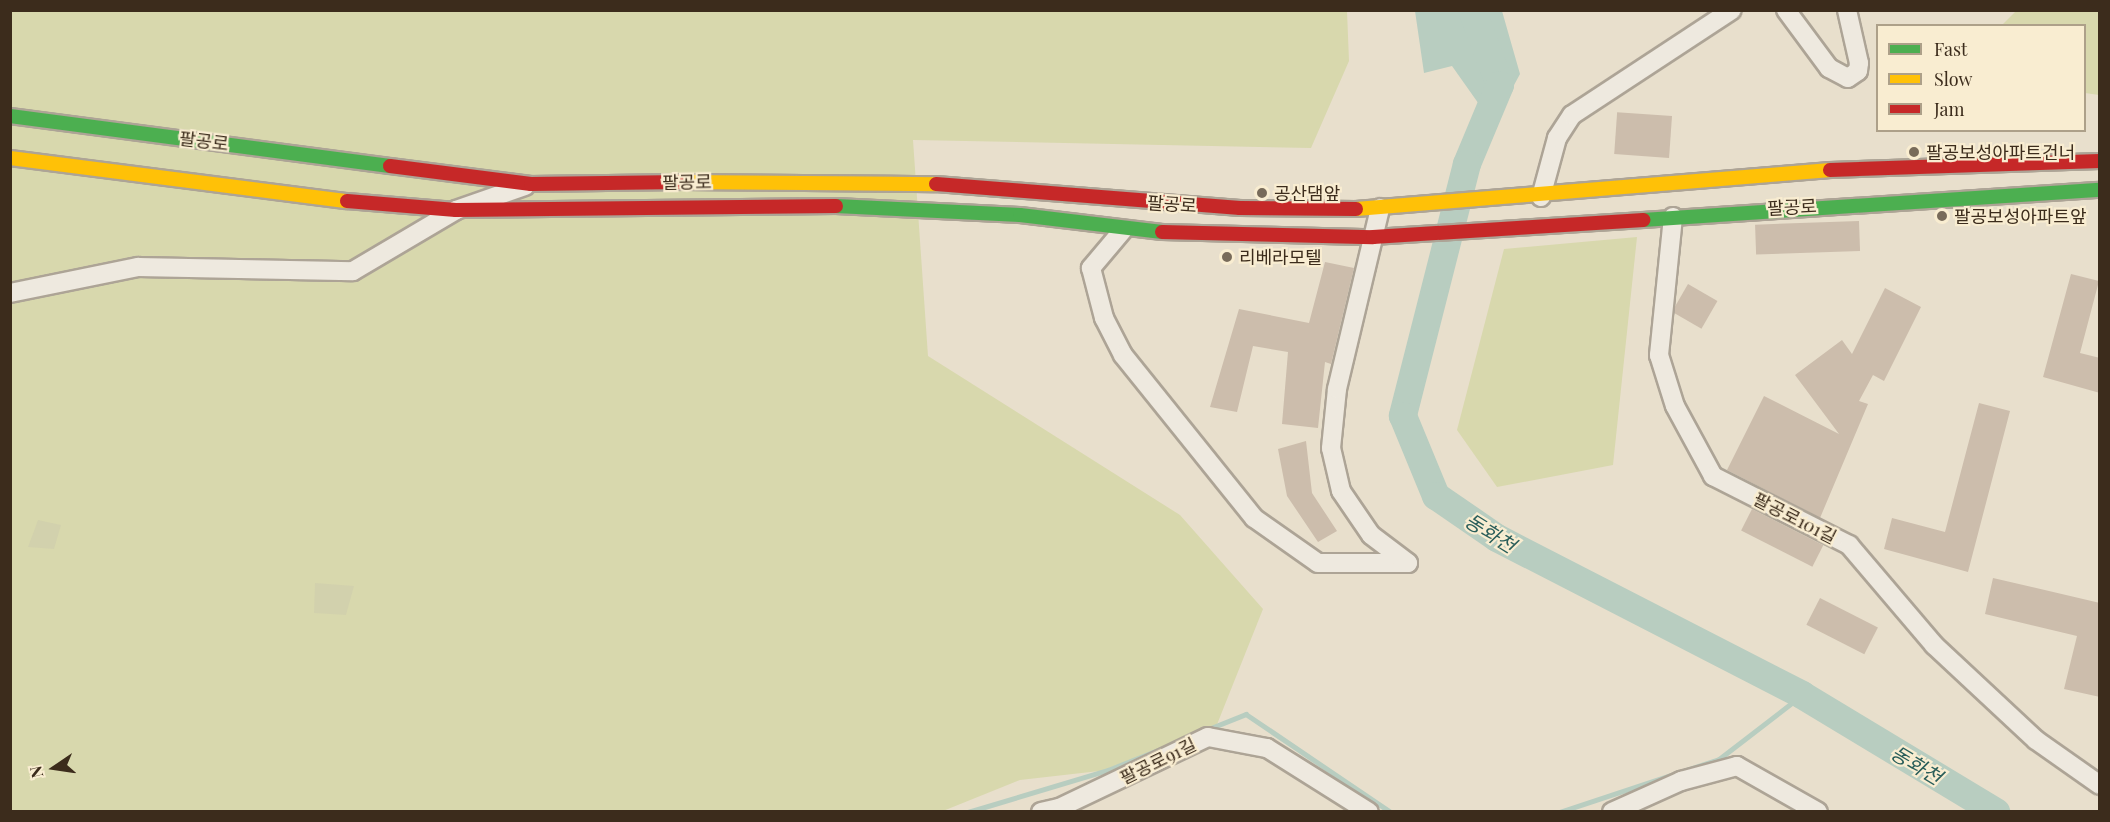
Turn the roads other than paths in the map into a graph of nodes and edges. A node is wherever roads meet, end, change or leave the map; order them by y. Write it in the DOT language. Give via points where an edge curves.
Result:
graph roads {
  1 [pos="1732,10"];
  2 [pos="1786,10"];
  3 [pos="1847,10"];
  4 [pos="10,116"];
  5 [pos="10,158"];
  6 [pos="2093,160"];
  7 [pos="531,184"];
  8 [pos="2097,192"];
  9 [pos="1541,197"];
  10 [pos="1380,208"];
  11 [pos="456,210"];
  12 [pos="1673,217"];
  13 [pos="1124,230"];
  14 [pos="1373,236"];
  15 [pos="10,293"];
  16 [pos="2100,785"];
  17 [pos="1041,812"];
  18 [pos="1369,812"];
  19 [pos="1612,812"];
  20 [pos="1818,812"];
  1 -- 9 [label="street" via="1572,115 1557,138"];
  2 -- 3 [label="street" via="1829,68 1848,78 1858,71 1858,63"];
  4 -- 7 [label="main road, 팔공로"];
  5 -- 11 [label="main road, 팔공로" via="277,195"];
  6 -- 8 [label="street"];
  6 -- 9 [label="main road, 팔공로" via="1864,167"];
  7 -- 10 [label="main road, 팔공로" via="889,180 1142,202"];
  7 -- 11 [label="street"];
  8 -- 12 [label="main road, 팔공로"];
  9 -- 10 [label="main road, 팔공로"];
  10 -- 14 [label="street"];
  11 -- 13 [label="main road, 팔공로" via="887,205 1020,215"];
  11 -- 15 [label="street" via="353,271 138,267"];
  12 -- 14 [label="main road, 팔공로"];
  12 -- 16 [label="street, 팔공로101길" via="1666,244 1659,355 1675,406 1713,476 1849,545 1934,645 2036,740"];
  13 -- 14 [label="main road, 팔공로"];
  13 -- 14 [label="street" via="1091,268 1104,318 1123,354 1254,518 1318,563 1408,563 1371,535 1341,491 1330,448 1337,389"];
  17 -- 18 [label="street, 팔공로91길" via="1059,808 1208,737 1267,748"];
  19 -- 20 [label="street" via="1682,781 1737,766"];
}
